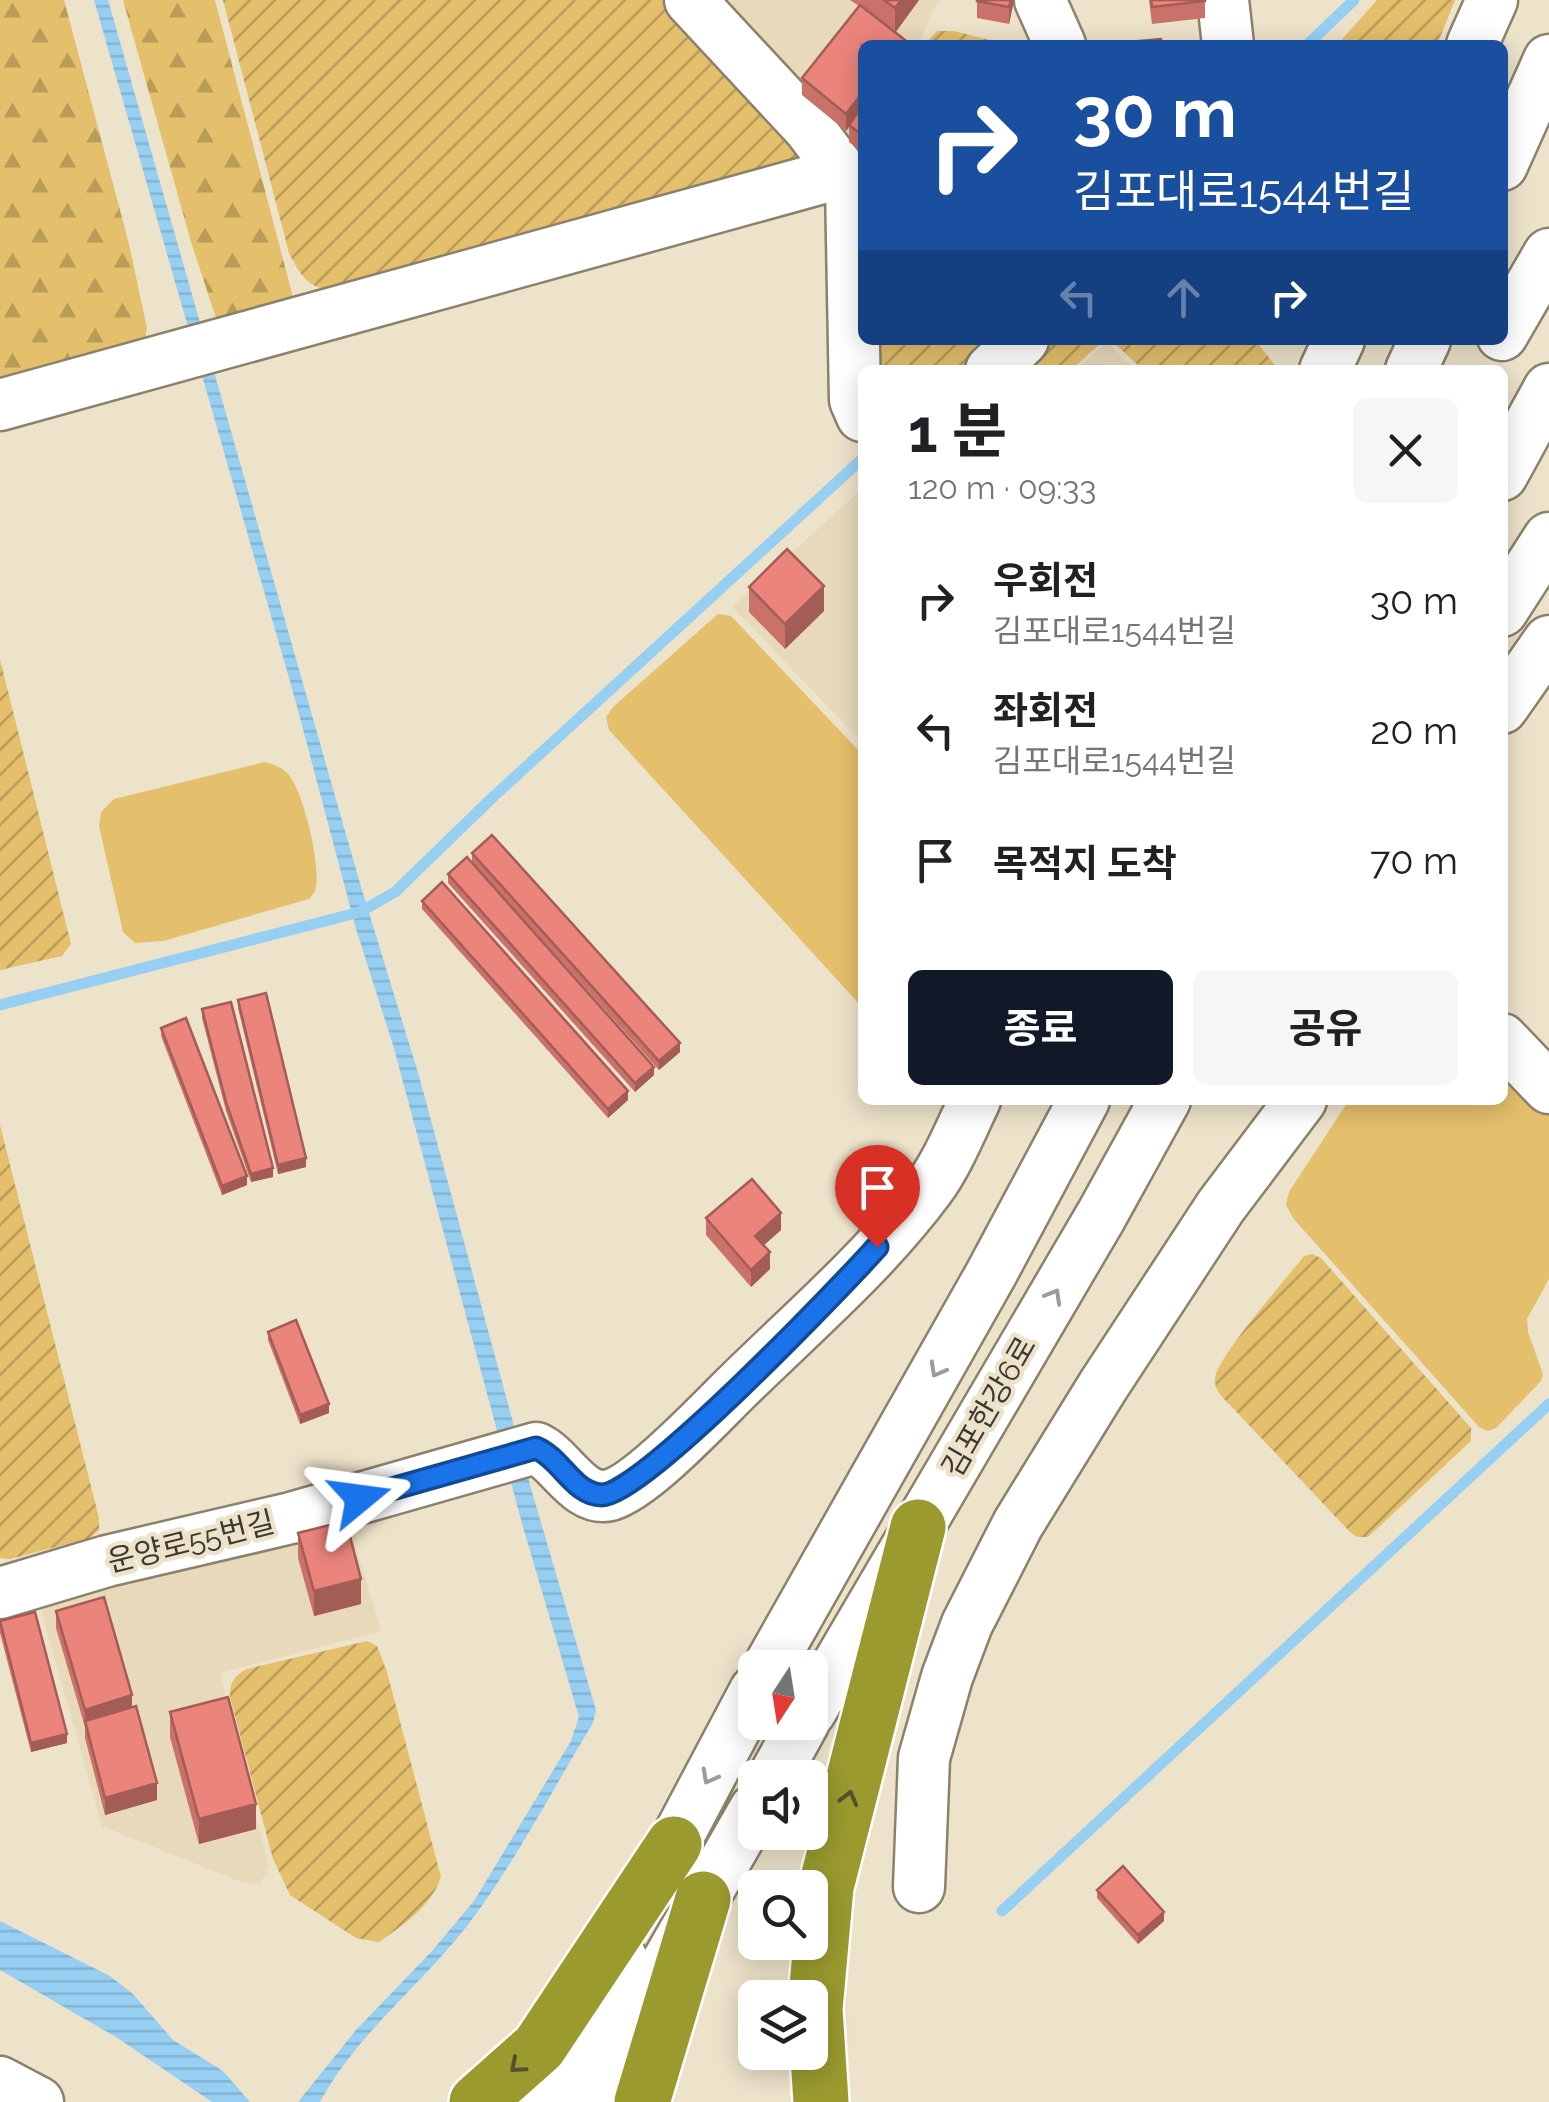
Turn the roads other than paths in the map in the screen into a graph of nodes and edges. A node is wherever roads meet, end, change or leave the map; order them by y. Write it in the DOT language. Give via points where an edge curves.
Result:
graph roads {
  1 [pos="690,0"];
  2 [pos="1040,0"];
  3 [pos="1223,0"];
  4 [pos="1492,0"];
  5 [pos="1058,40"];
  6 [pos="1227,40"];
  7 [pos="1474,40"];
  8 [pos="1549,60"];
  9 [pos="1508,152"];
  10 [pos="844,172"];
  11 [pos="1549,254"];
  12 [pos="1508,325"];
  13 [pos="1017,345"];
  14 [pos="997,365"];
  15 [pos="1549,388"];
  16 [pos="0,406"];
  17 [pos="858,407"];
  18 [pos="1508,464"];
  19 [pos="1549,538"];
  20 [pos="1508,602"];
  21 [pos="1549,641"];
  22 [pos="1508,699"];
  23 [pos="1508,1045"];
  24 [pos="1549,1088"];
  25 [pos="972,1105"];
  26 [pos="1081,1105"];
  27 [pos="1161,1105"];
  28 [pos="1297,1105"];
  29 [pos="918,1527"];
  30 [pos="0,1593"];
  31 [pos="778,1650"];
  32 [pos="828,1681"];
  33 [pos="738,1722"];
  34 [pos="738,1839"];
  35 [pos="674,1844"];
  36 [pos="919,1887"];
  37 [pos="704,1900"];
  38 [pos="0,2082"];
  39 [pos="38,2102"];
  40 [pos="477,2102"];
  41 [pos="548,2102"];
  42 [pos="586,2102"];
  43 [pos="642,2102"];
  44 [pos="821,2102"];
  1 -- 10 [label="street"];
  2 -- 5 [label="street"];
  3 -- 6 [label="street"];
  4 -- 7 [label="street"];
  8 -- 9 [label="street"];
  10 -- 16 [label="street"];
  10 -- 17 [label="street" via="851,184"];
  11 -- 12 [label="street"];
  13 -- 14 [label="street"];
  15 -- 18 [label="street"];
  19 -- 20 [label="street"];
  21 -- 22 [label="street"];
  23 -- 24 [label="street"];
  25 -- 30 [label="street, 운양로55번길" via="914,1208 688,1437 609,1496 580,1487 549,1453 517,1453"];
  26 -- 31 [label="street, 김포한강6로, one-way"];
  29 -- 27 [label="street, 김포한강6로, one-way"];
  28 -- 36 [label="street" via="1102,1386 1018,1524 968,1624 924,1758"];
  29 -- 32 [label="street, 김포한강6로"];
  44 -- 29 [label="highway, one-way" via="815,2009 826,1887"];
  33 -- 35 [label="street, one-way"];
  34 -- 37 [label="street"];
  35 -- 40 [label="highway, one-way" via="539,2047"];
  35 -- 41 [label="street"];
  37 -- 42 [label="street"];
  37 -- 43 [label="highway"];
  38 -- 39 [label="street"];
}
